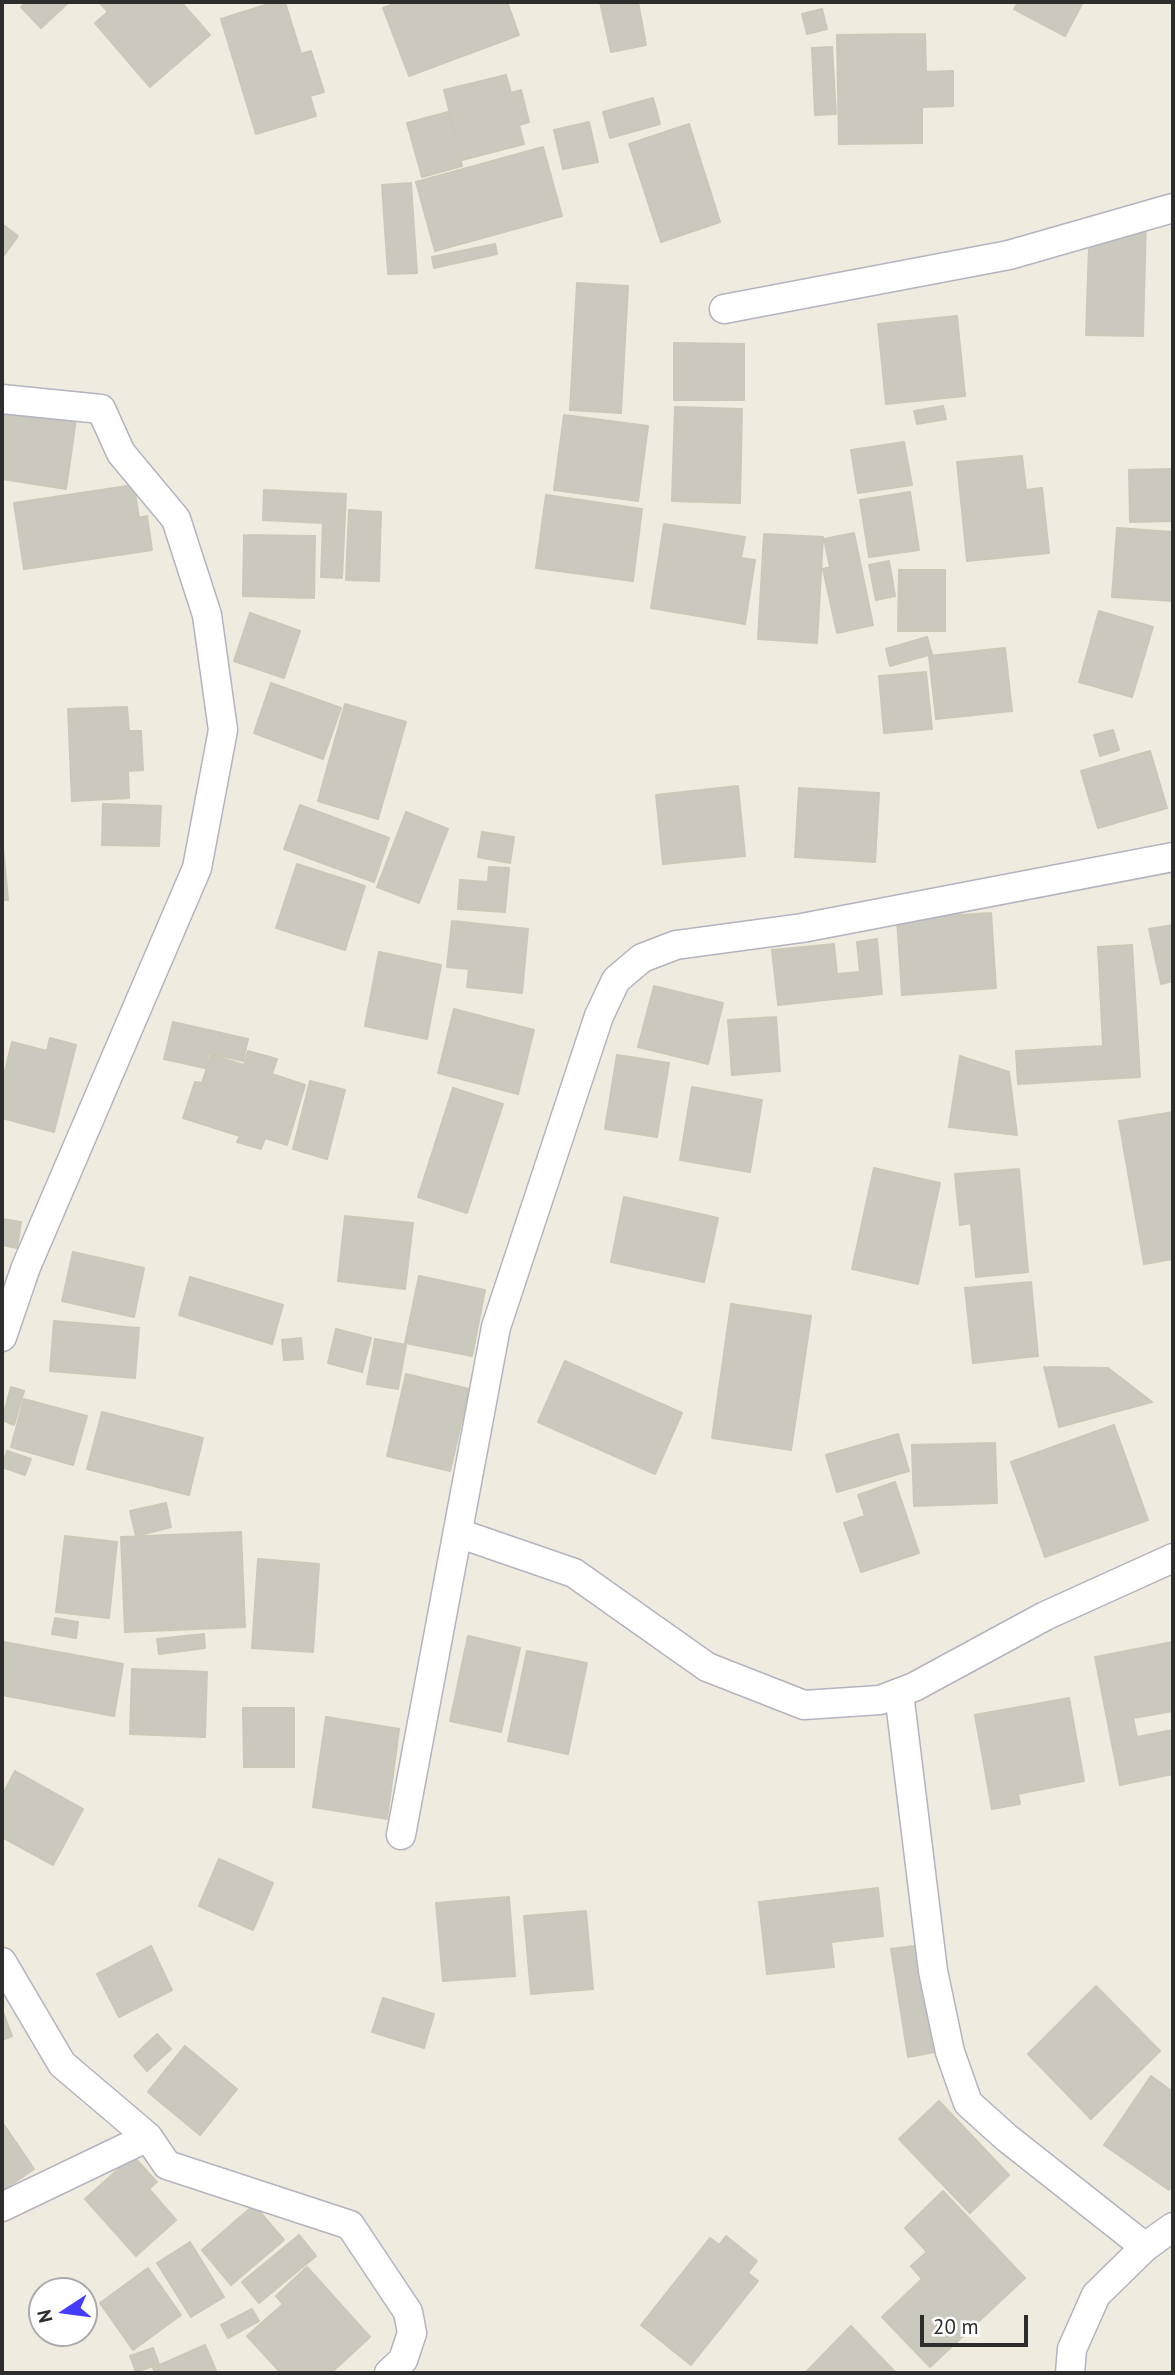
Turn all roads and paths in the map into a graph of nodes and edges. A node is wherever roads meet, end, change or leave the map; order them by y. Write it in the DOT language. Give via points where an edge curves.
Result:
graph roads {
  1 [pos="1173,208"];
  2 [pos="724,309"];
  3 [pos="2,399"];
  4 [pos="1173,857"];
  5 [pos="2,1337"];
  6 [pos="458,1534"];
  7 [pos="1173,1558"];
  8 [pos="899,1693"];
  9 [pos="401,1835"];
  10 [pos="2,1962"];
  11 [pos="148,2137"];
  12 [pos="2,2207"];
  13 [pos="1173,2227"];
  14 [pos="1145,2248"];
  15 [pos="388,2373"];
  16 [pos="1070,2373"];
  1 -- 2 [label="street" via="1009,255"];
  3 -- 5 [label="street" via="101,408 121,453 176,519 207,615 223,730 197,868 26,1267"];
  4 -- 6 [label="street" via="802,928 676,945 642,958 616,980 599,1016 496,1327"];
  6 -- 8 [label="street" via="574,1573 706,1667 804,1705 880,1700"];
  6 -- 9 [label="street"];
  7 -- 8 [label="street" via="1045,1616"];
  8 -- 14 [label="street" via="933,1971 950,2052 968,2104"];
  10 -- 11 [label="street" via="62,2064"];
  11 -- 12 [label="street"];
  11 -- 15 [label="street" via="167,2165 350,2225 408,2312 412,2333 403,2360"];
  13 -- 14 [label="street"];
  14 -- 16 [label="street" via="1097,2295 1072,2349"];
}
